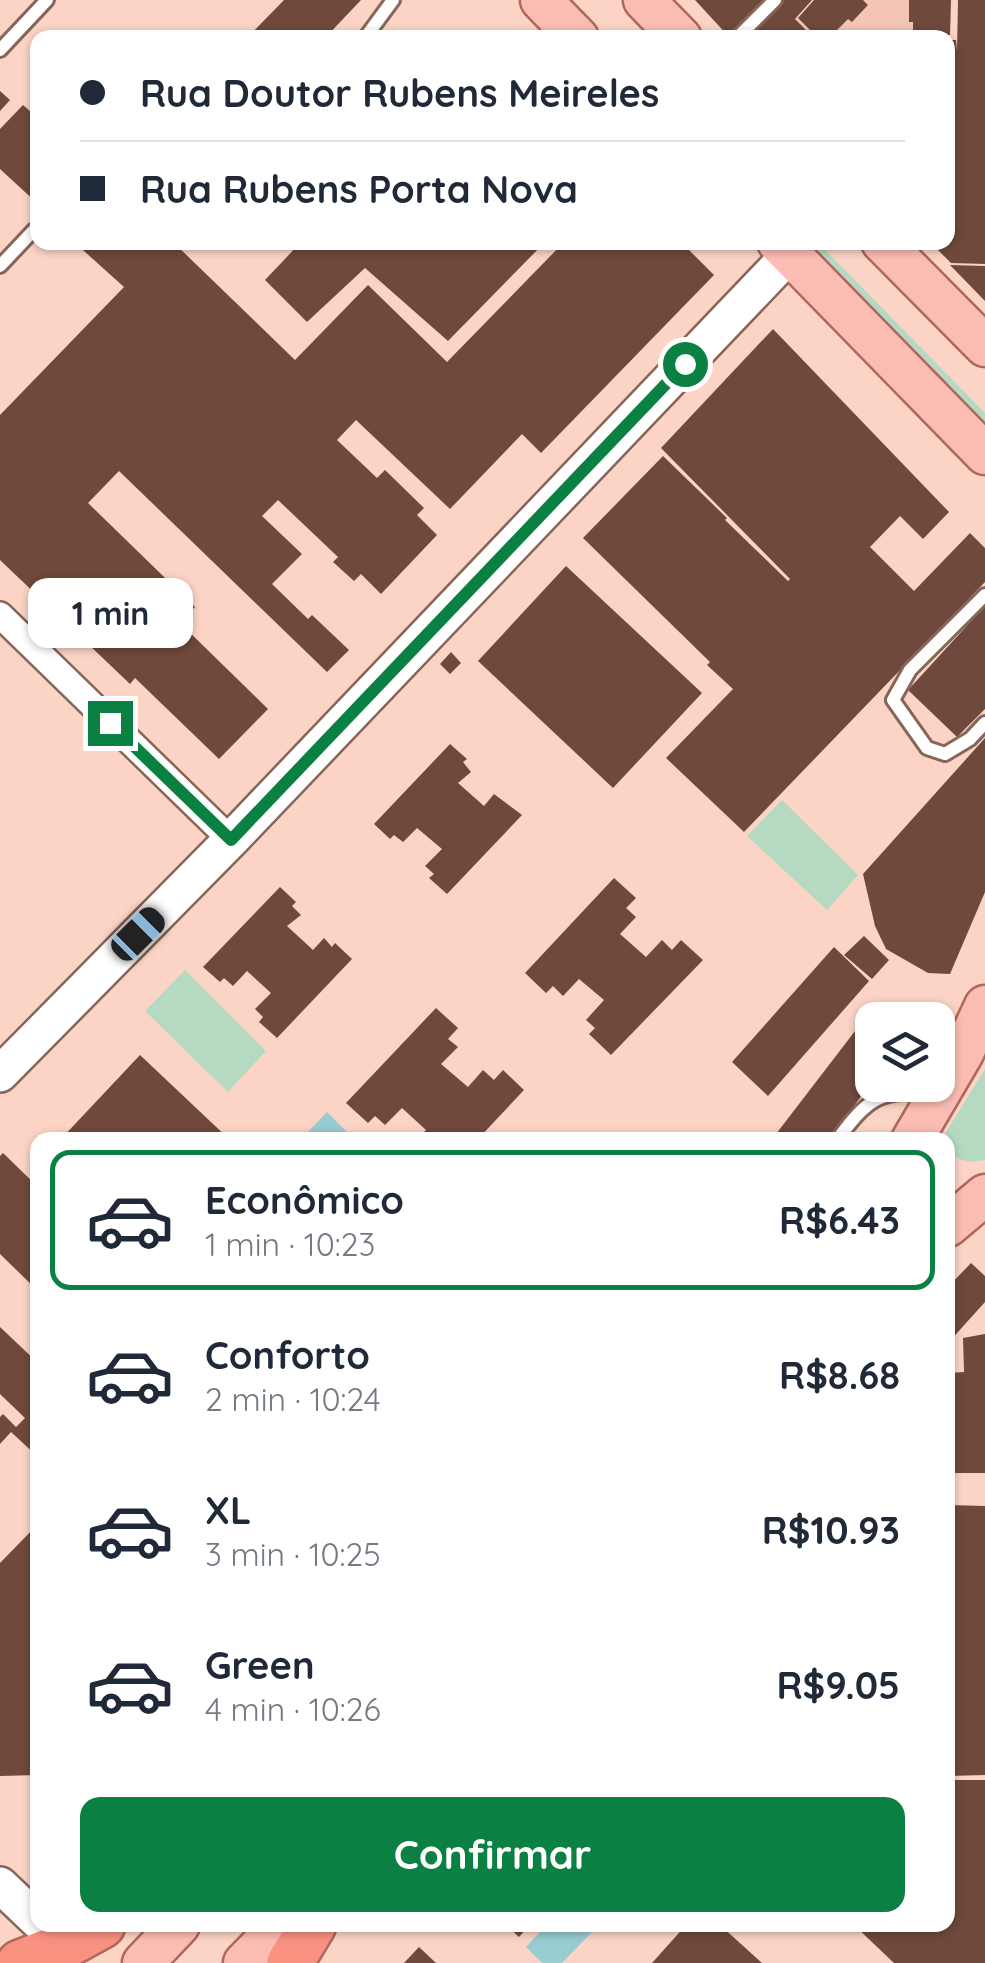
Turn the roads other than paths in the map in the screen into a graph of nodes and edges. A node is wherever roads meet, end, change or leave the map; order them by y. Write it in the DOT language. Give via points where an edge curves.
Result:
graph roads {
  1 [pos="48,0"];
  2 [pos="393,0"];
  3 [pos="542,0"];
  4 [pos="644,0"];
  5 [pos="776,0"];
  6 [pos="371,30"];
  7 [pos="570,30"];
  8 [pos="673,30"];
  9 [pos="745,30"];
  10 [pos="0,50"];
  11 [pos="30,234"];
  12 [pos="782,250"];
  13 [pos="786,250"];
  14 [pos="890,250"];
  15 [pos="0,266"];
  16 [pos="985,346"];
  17 [pos="985,454"];
  18 [pos="985,595"];
  19 [pos="0,615"];
  20 [pos="985,723"];
  21 [pos="231,840"];
  22 [pos="985,1006"];
  23 [pos="955,1065"];
  24 [pos="0,1074"];
  25 [pos="871,1102"];
  26 [pos="936,1102"];
  27 [pos="843,1132"];
  28 [pos="917,1132"];
  29 [pos="0,1885"];
  30 [pos="30,1907"];
  31 [pos="57,1932"];
  32 [pos="173,1932"];
  33 [pos="274,1932"];
  34 [pos="309,1932"];
  35 [pos="20,1963"];
  36 [pos="143,1963"];
  37 [pos="244,1963"];
  38 [pos="290,1963"];
  1 -- 10 [label="lane"];
  2 -- 6 [label="lane"];
  3 -- 7 [label="main road"];
  4 -- 8 [label="main road"];
  5 -- 9 [label="lane"];
  11 -- 15 [label="lane"];
  12 -- 21 [label="street"];
  13 -- 17 [label="main road"];
  14 -- 16 [label="main road"];
  18 -- 20 [label="lane" via="910,670 893,700 927,748 945,754"];
  19 -- 21 [label="street"];
  21 -- 24 [label="street"];
  22 -- 23 [label="main road"];
  25 -- 27 [label="lane"];
  26 -- 28 [label="main road"];
  29 -- 30 [label="street"];
  31 -- 35 [label="highway"];
  32 -- 36 [label="main road"];
  33 -- 37 [label="main road"];
  34 -- 38 [label="highway"];
}
